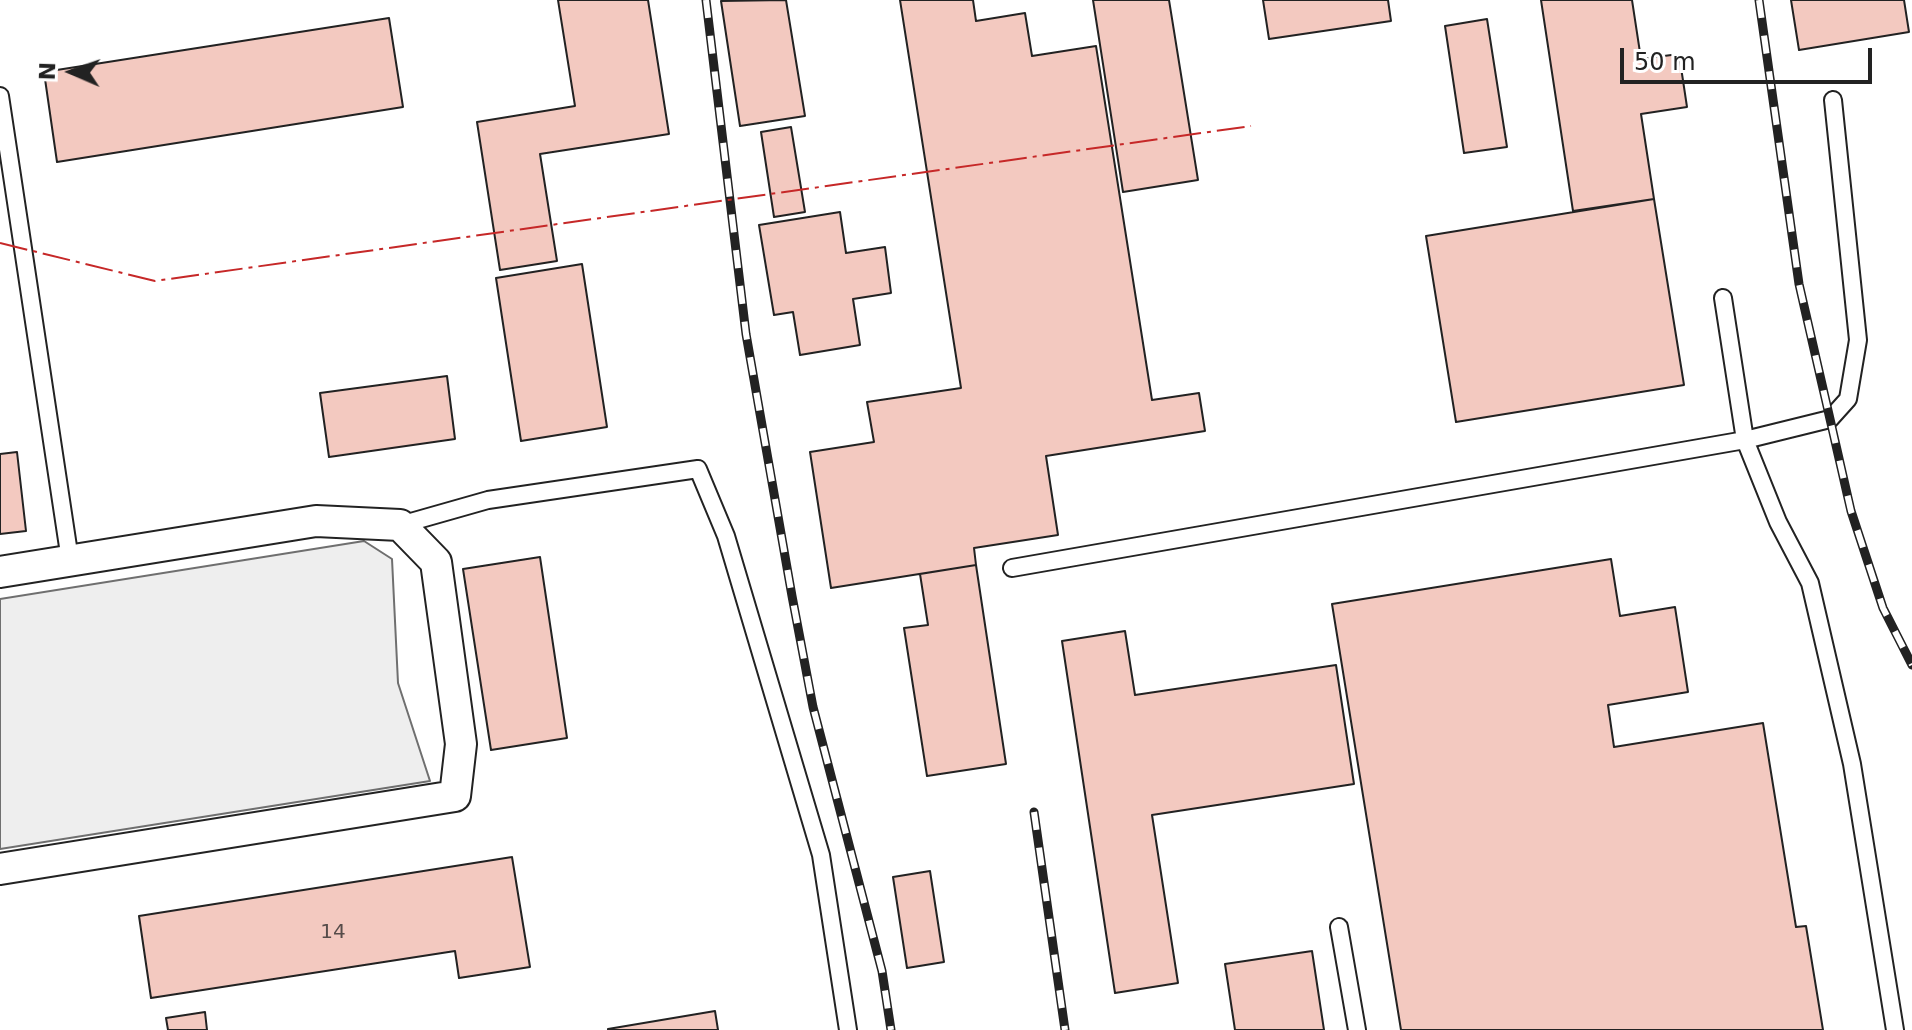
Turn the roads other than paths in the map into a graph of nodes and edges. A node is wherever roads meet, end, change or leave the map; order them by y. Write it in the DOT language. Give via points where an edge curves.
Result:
graph roads {
  1 [pos="0,96"];
  2 [pos="1833,100"];
  3 [pos="1723,298"];
  4 [pos="1745,440"];
  5 [pos="400,525"];
  6 [pos="70,560"];
  7 [pos="1012,568"];
  8 [pos="0,572"];
  9 [pos="0,869"];
  10 [pos="1339,927"];
  11 [pos="848,1030"];
  12 [pos="1357,1030"];
  13 [pos="1895,1030"];
  1 -- 6 [label="lane"];
  2 -- 4 [label="lane" via="1858,340 1848,399 1830,419"];
  3 -- 4 [label="lane"];
  4 -- 7 [label="lane"];
  4 -- 13 [label="lane" via="1810,583 1854,779"];
  5 -- 6 [label="street" via="316,521"];
  5 -- 9 [label="street" via="436,562 461,744 455,796"];
  5 -- 11 [label="lane" via="488,500 698,469 726,536 821,855"];
  6 -- 8 [label="street"];
  10 -- 12 [label="lane"];
}
